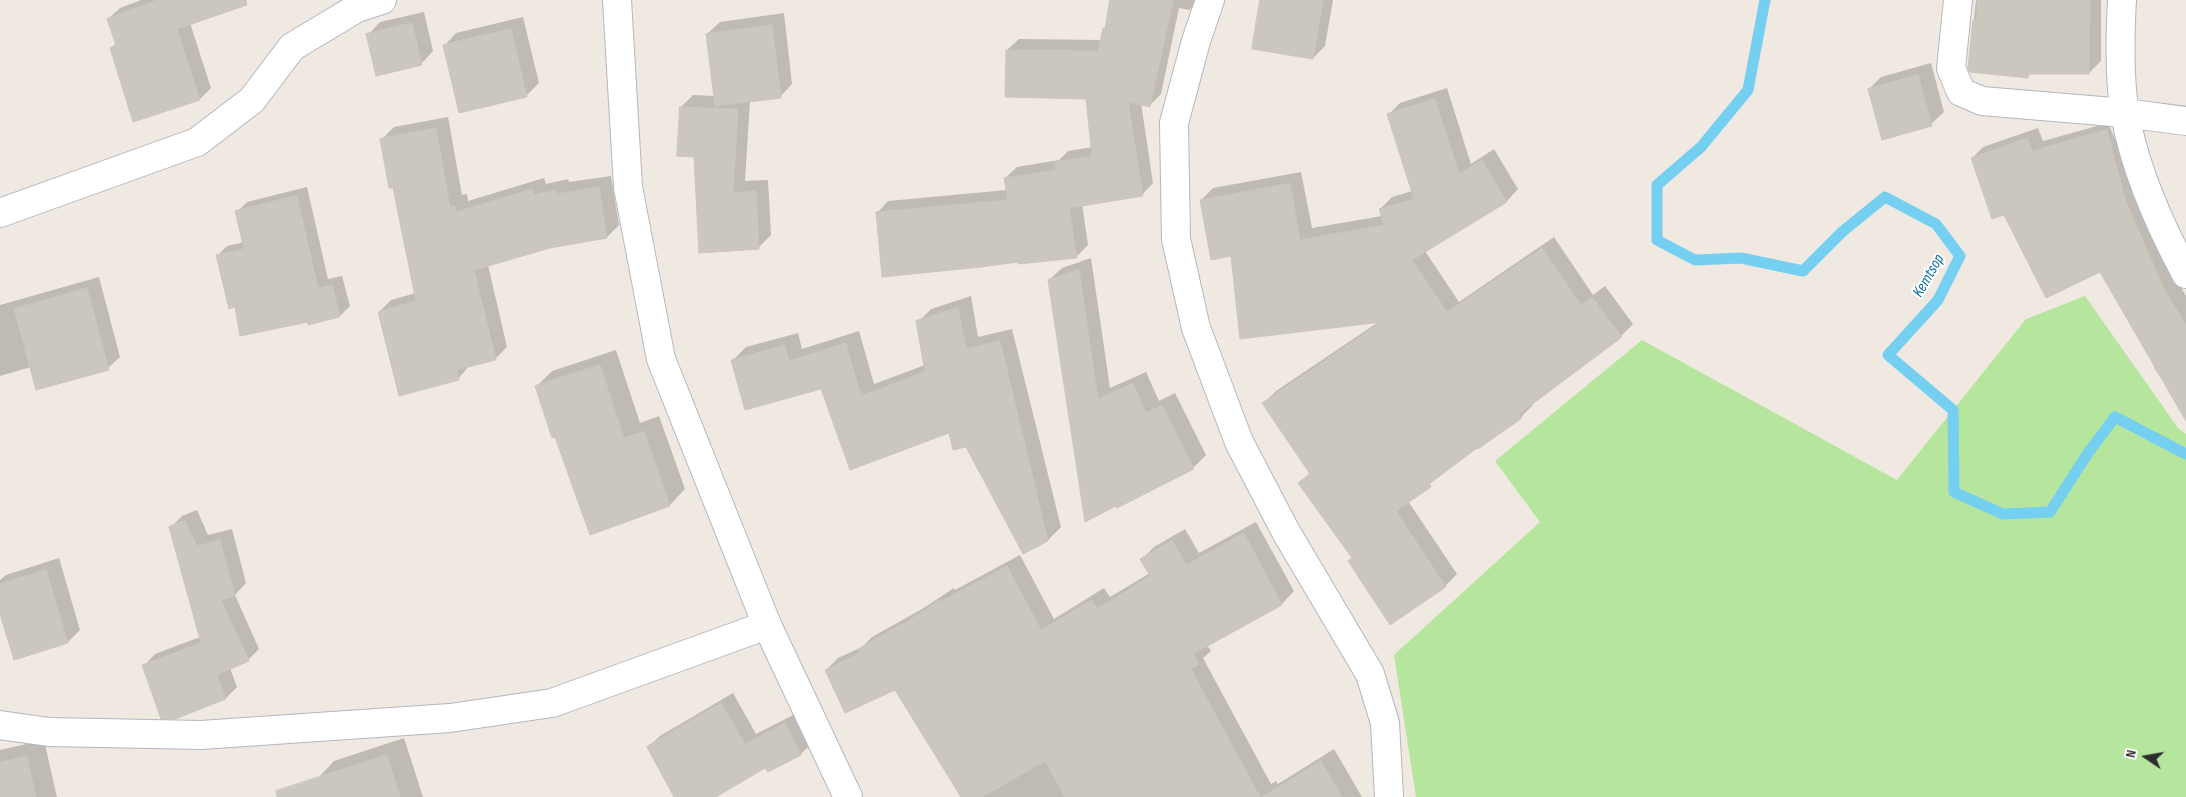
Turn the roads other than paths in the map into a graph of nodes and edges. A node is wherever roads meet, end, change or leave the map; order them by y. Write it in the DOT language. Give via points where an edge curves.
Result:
graph roads {
  1 [pos="382,0"];
  2 [pos="617,0"];
  3 [pos="1210,0"];
  4 [pos="1958,0"];
  5 [pos="2122,0"];
  6 [pos="2125,113"];
  7 [pos="2186,121"];
  8 [pos="0,213"];
  9 [pos="2186,274"];
  10 [pos="767,625"];
  11 [pos="0,726"];
  12 [pos="848,797"];
  13 [pos="1389,797"];
  1 -- 8 [label="street" via="357,8 292,47 252,100 197,142"];
  2 -- 10 [label="street" via="628,187 661,359"];
  3 -- 13 [label="street" via="1174,123 1176,239 1196,328 1238,442 1286,532 1370,674 1385,723"];
  4 -- 6 [label="street" via="1951,68 1961,92 1982,101"];
  5 -- 6 [label="street" via="2120,40"];
  6 -- 7 [label="street"];
  6 -- 9 [label="street" via="2139,172"];
  10 -- 11 [label="street" via="552,703 450,718 201,735 49,732"];
  10 -- 12 [label="street"];
}
